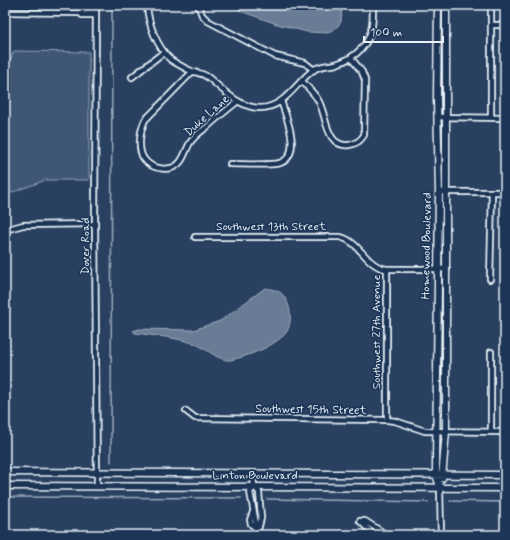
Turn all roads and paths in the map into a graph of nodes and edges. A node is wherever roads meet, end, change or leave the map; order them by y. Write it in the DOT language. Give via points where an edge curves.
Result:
graph roads {
  1 [pos="96,5"];
  2 [pos="148,5"];
  3 [pos="198,5"];
  4 [pos="373,5"];
  5 [pos="438,5"];
  6 [pos="446,5"];
  7 [pos="491,5"];
  8 [pos="5,12"];
  9 [pos="96,13"];
  10 [pos="491,25"];
  11 [pos="505,25"];
  12 [pos="164,52"];
  13 [pos="351,58"];
  14 [pos="314,70"];
  15 [pos="192,72"];
  16 [pos="132,77"];
  17 [pos="302,81"];
  18 [pos="238,101"];
  19 [pos="281,101"];
  20 [pos="438,117"];
  21 [pos="446,117"];
  22 [pos="491,118"];
  23 [pos="505,118"];
  24 [pos="230,164"];
  25 [pos="439,192"];
  26 [pos="446,192"];
  27 [pos="492,192"];
  28 [pos="505,192"];
  29 [pos="95,224"];
  30 [pos="5,230"];
  31 [pos="195,236"];
  32 [pos="348,239"];
  33 [pos="387,269"];
  34 [pos="438,269"];
  35 [pos="446,269"];
  36 [pos="490,279"];
  37 [pos="491,352"];
  38 [pos="186,411"];
  39 [pos="387,420"];
  40 [pos="436,431"];
  41 [pos="446,431"];
  42 [pos="491,432"];
  43 [pos="505,432"];
  44 [pos="5,472"];
  45 [pos="96,473"];
  46 [pos="253,473"];
  47 [pos="436,474"];
  48 [pos="443,474"];
  49 [pos="505,475"];
  50 [pos="5,486"];
  51 [pos="97,486"];
  52 [pos="254,486"];
  53 [pos="440,487"];
  54 [pos="505,488"];
  55 [pos="258,532"];
  56 [pos="374,535"];
  57 [pos="387,535"];
  58 [pos="441,535"];
  1 -- 9 [label="street, Dover Road"];
  2 -- 12 [label="street" via="154,34"];
  3 -- 14 [label="street" via="208,21 275,56 305,63"];
  4 -- 13 [label="street" via="370,34"];
  5 -- 20 [label="main road, Homewood Boulevard"];
  6 -- 21 [label="main road, Homewood Boulevard"];
  7 -- 10 [label="street"];
  8 -- 9 [label="street"];
  9 -- 29 [label="street, Dover Road"];
  10 -- 11 [label="street"];
  10 -- 22 [label="street"];
  12 -- 15 [label="street" via="176,64"];
  12 -- 16 [label="street"];
  13 -- 14 [label="street"];
  13 -- 17 [label="street" via="365,80 364,135 357,143 343,145 333,139 319,100"];
  14 -- 17 [label="street"];
  15 -- 18 [label="street" via="205,75"];
  15 -- 18 [label="street, Duke Lane" via="145,120 140,151 149,164 164,169 181,162 192,139"];
  17 -- 19 [label="street"];
  18 -- 19 [label="street" via="261,108"];
  19 -- 24 [label="street" via="291,138 292,151 287,158 277,163"];
  20 -- 21 [label="street"];
  20 -- 25 [label="main road, Homewood Boulevard"];
  21 -- 22 [label="street"];
  21 -- 26 [label="main road, Homewood Boulevard"];
  22 -- 23 [label="street"];
  25 -- 26 [label="street"];
  25 -- 34 [label="main road, Homewood Boulevard"];
  26 -- 27 [label="street"];
  26 -- 35 [label="main road, Homewood Boulevard"];
  27 -- 28 [label="street"];
  27 -- 36 [label="street"];
  29 -- 30 [label="street" via="22,225"];
  29 -- 45 [label="street, Dover Road"];
  31 -- 32 [label="street, Southwest 13th Street"];
  32 -- 33 [label="street, Southwest 27th Avenue" via="373,263"];
  33 -- 34 [label="street"];
  33 -- 39 [label="street, Southwest 27th Avenue"];
  34 -- 35 [label="street"];
  34 -- 40 [label="main road, Homewood Boulevard"];
  35 -- 41 [label="main road, Homewood Boulevard"];
  37 -- 42 [label="street"];
  38 -- 39 [label="street, Southwest 15th Street" via="195,418"];
  39 -- 40 [label="street, Southwest 15th Street" via="421,430"];
  40 -- 41 [label="street, Southwest 15th Street"];
  40 -- 47 [label="main road, Homewood Boulevard"];
  41 -- 42 [label="street, Southwest 15th Street"];
  41 -- 48 [label="main road, Homewood Boulevard"];
  42 -- 43 [label="street, Southwest 15th Street"];
  44 -- 45 [label="main road, Linton Boulevard"];
  45 -- 46 [label="main road, Linton Boulevard"];
  45 -- 51 [label="street, Dover Road"];
  46 -- 47 [label="main road, Linton Boulevard"];
  46 -- 52 [label="street"];
  47 -- 48 [label="main road, Linton Boulevard"];
  47 -- 53 [label="main road, Homewood Boulevard"];
  48 -- 49 [label="main road, Linton Boulevard"];
  48 -- 53 [label="main road, Homewood Boulevard"];
  50 -- 51 [label="main road, Linton Boulevard"];
  51 -- 52 [label="main road, Linton Boulevard"];
  52 -- 53 [label="main road, Linton Boulevard"];
  52 -- 55 [label="street" via="250,492"];
  52 -- 55 [label="street" via="259,492 261,518"];
  53 -- 54 [label="main road, Linton Boulevard"];
  53 -- 58 [label="street, Homewood Boulevard"];
  56 -- 57 [label="street" via="360,521"];
}
